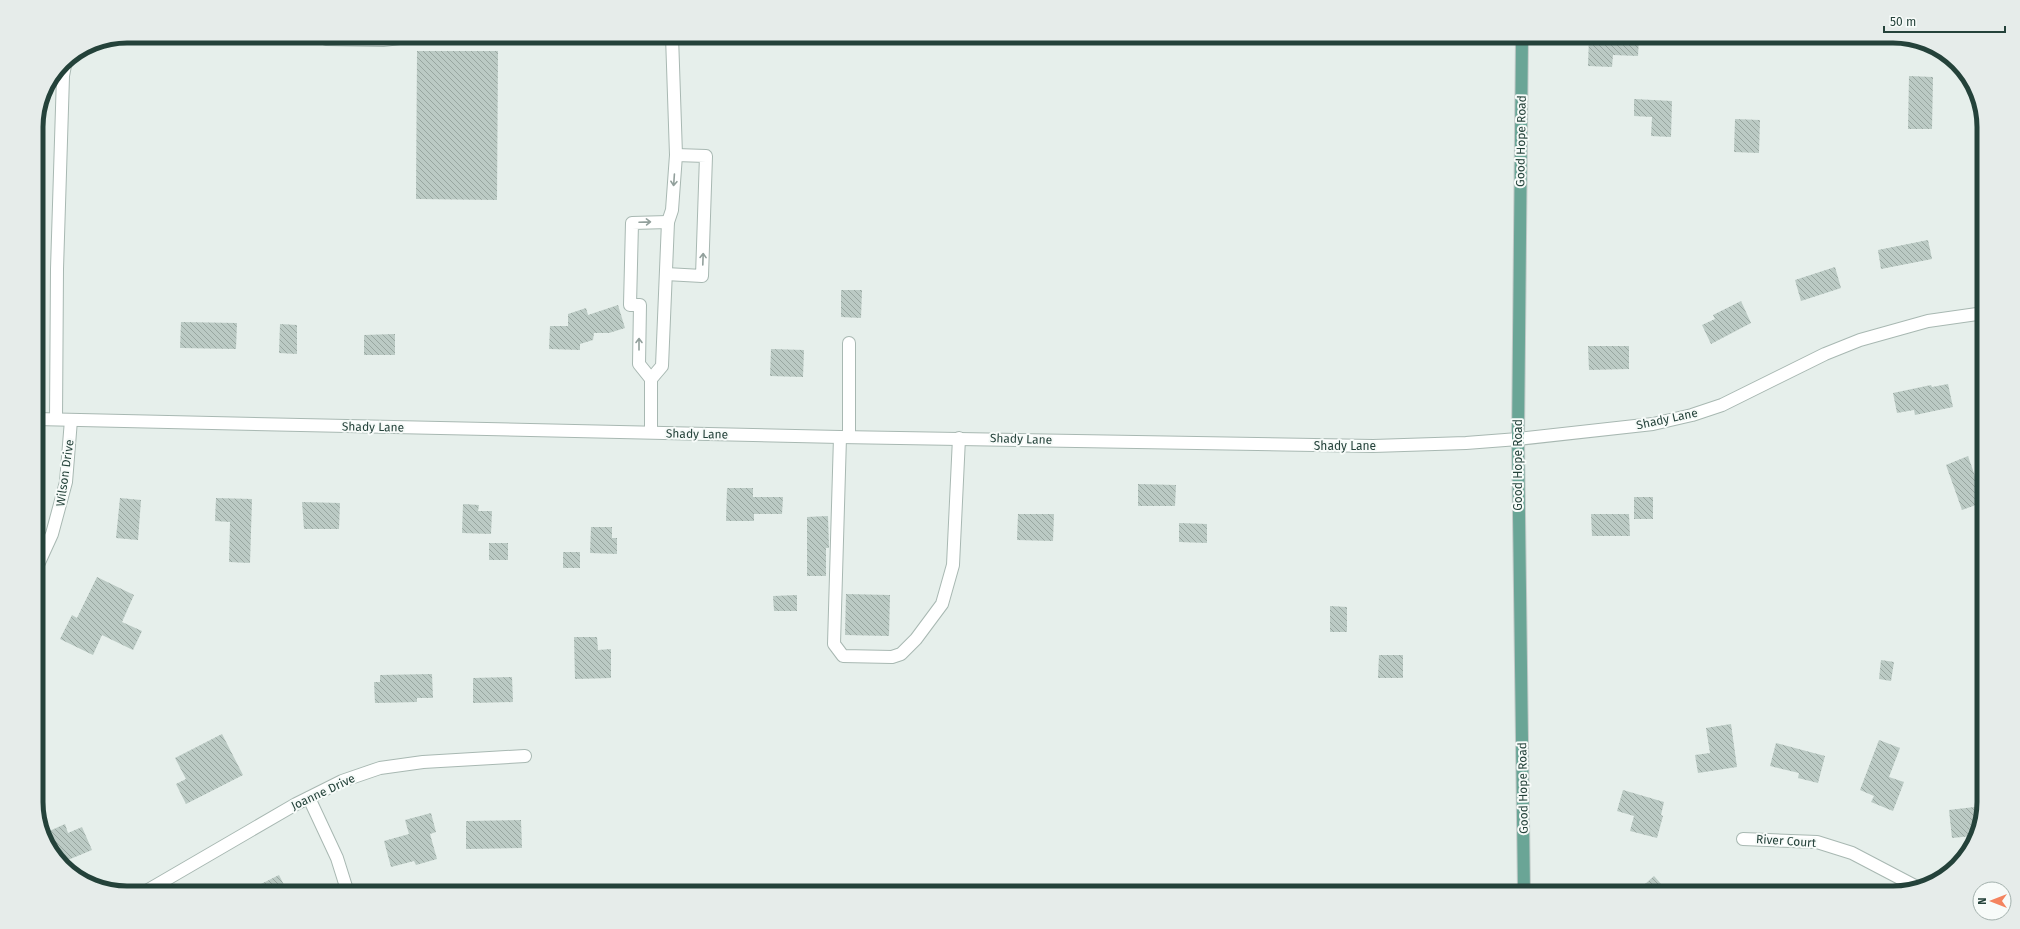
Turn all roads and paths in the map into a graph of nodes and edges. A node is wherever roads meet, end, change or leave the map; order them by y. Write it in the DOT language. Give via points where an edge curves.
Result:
graph roads {
  1 [pos="672,43"];
  2 [pos="1522,43"];
  3 [pos="64,72"];
  4 [pos="676,155"];
  5 [pos="668,222"];
  6 [pos="666,274"];
  7 [pos="1977,315"];
  8 [pos="849,343"];
  9 [pos="651,379"];
  10 [pos="43,419"];
  11 [pos="56,420"];
  12 [pos="71,420"];
  13 [pos="652,432"];
  14 [pos="844,437"];
  15 [pos="959,438"];
  16 [pos="1518,439"];
  17 [pos="43,554"];
  18 [pos="525,756"];
  19 [pos="309,798"];
  20 [pos="1744,838"];
  21 [pos="1911,884"];
  22 [pos="155,886"];
  23 [pos="346,886"];
  24 [pos="1524,886"];
  1 -- 4 [label="street"];
  2 -- 16 [label="main road, Good Hope Road"];
  3 -- 11 [label="street"];
  4 -- 5 [label="street, one-way" via="672,210"];
  6 -- 4 [label="street, one-way" via="702,276 706,156"];
  5 -- 6 [label="street"];
  9 -- 5 [label="street, one-way" via="639,364 640,305 630,305 632,223"];
  6 -- 9 [label="street" via="662,366"];
  7 -- 16 [label="street, Shady Lane" via="1928,321 1860,340 1825,354 1722,405 1692,415 1653,424"];
  8 -- 14 [label="street"];
  9 -- 13 [label="street"];
  10 -- 11 [label="street, Shady Lane"];
  11 -- 12 [label="street, Shady Lane"];
  12 -- 13 [label="street, Shady Lane"];
  12 -- 17 [label="street, Wilson Drive" via="66,482 52,534"];
  13 -- 14 [label="street, Shady Lane"];
  14 -- 15 [label="street, Shady Lane"];
  14 -- 15 [label="street" via="834,644 842,656 892,657 901,654 916,639 942,604 948,588 953,565"];
  15 -- 16 [label="street, Shady Lane" via="1374,446"];
  16 -- 24 [label="main road, Good Hope Road"];
  18 -- 19 [label="street, Joanne Drive" via="423,762 380,768 342,781"];
  19 -- 22 [label="street, Joanne Drive"];
  19 -- 23 [label="street" via="337,858"];
  20 -- 21 [label="street, River Court" via="1817,842 1852,853"];
}
